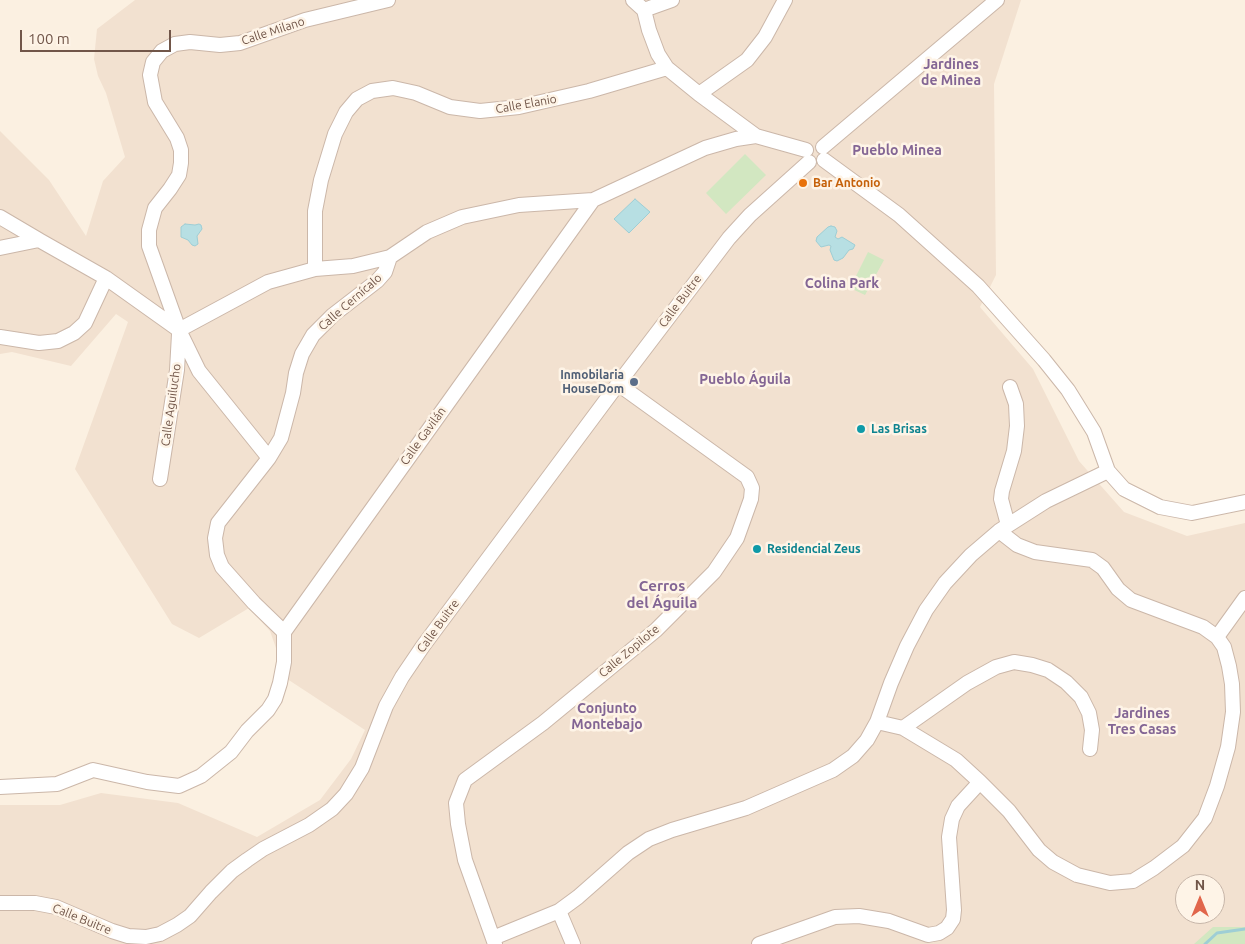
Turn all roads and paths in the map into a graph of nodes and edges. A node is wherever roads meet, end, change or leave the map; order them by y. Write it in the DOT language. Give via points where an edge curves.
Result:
graph roads {
  1 [pos="388,0"];
  2 [pos="633,0"];
  3 [pos="672,0"];
  4 [pos="785,0"];
  5 [pos="997,0"];
  6 [pos="644,10"];
  7 [pos="667,68"];
  8 [pos="699,94"];
  9 [pos="756,136"];
  10 [pos="824,154"];
  11 [pos="807,156"];
  12 [pos="593,200"];
  13 [pos="0,217"];
  14 [pos="39,240"];
  15 [pos="0,248"];
  16 [pos="390,257"];
  17 [pos="315,269"];
  18 [pos="106,278"];
  19 [pos="179,330"];
  20 [pos="0,337"];
  21 [pos="618,384"];
  22 [pos="1010,387"];
  23 [pos="269,458"];
  24 [pos="1108,471"];
  25 [pos="160,479"];
  26 [pos="1245,502"];
  27 [pos="1004,528"];
  28 [pos="1245,598"];
  29 [pos="284,632"];
  30 [pos="1217,637"];
  31 [pos="878,722"];
  32 [pos="903,728"];
  33 [pos="1090,749"];
  34 [pos="980,782"];
  35 [pos="0,787"];
  36 [pos="0,903"];
  37 [pos="559,910"];
  38 [pos="494,941"];
  39 [pos="573,944"];
  40 [pos="759,944"];
  1 -- 19 [label="street, Calle Milano" via="305,20 240,42 175,44 162,51 153,62 150,76 155,102 177,138 181,163 179,175 155,208 150,246"];
  2 -- 6 [label="street"];
  3 -- 6 [label="street"];
  4 -- 8 [label="street" via="765,37 747,60"];
  5 -- 10 [label="street"];
  6 -- 7 [label="street" via="658,54"];
  7 -- 8 [label="street"];
  7 -- 17 [label="street, Calle Elanio" via="520,107 480,111 450,107 416,93 393,88 372,91 357,99 335,134 321,180 315,211"];
  8 -- 9 [label="street"];
  9 -- 11 [label="street"];
  9 -- 12 [label="street" via="705,148"];
  10 -- 11 [label="street" via="818,164"];
  10 -- 24 [label="street" via="978,286 1068,390 1094,432"];
  11 -- 21 [label="street, Calle Buitre" via="729,238"];
  12 -- 16 [label="street" via="519,205 462,217 426,232"];
  12 -- 29 [label="street, Calle Gavilán"];
  13 -- 14 [label="street"];
  14 -- 15 [label="street"];
  14 -- 18 [label="street"];
  16 -- 17 [label="street" via="353,266"];
  16 -- 23 [label="street, Calle Cernícalo" via="386,272 332,315 313,335 296,373 281,438"];
  17 -- 19 [label="street" via="268,282"];
  18 -- 19 [label="street"];
  18 -- 20 [label="street" via="84,323 58,342 39,343"];
  19 -- 23 [label="street" via="199,371"];
  19 -- 25 [label="street, Calle Aguilucho" via="177,370"];
  21 -- 36 [label="street, Calle Buitre" via="402,677 386,706 362,768 332,809 309,825 263,848 232,871 190,916 160,934 128,936 56,907"];
  21 -- 38 [label="street, Calle Zopilote" via="747,478 752,488 750,499 737,538 714,572 662,623 543,723 465,780 456,803 458,824 465,860"];
  22 -- 27 [label="street" via="1016,404 1017,426 1014,451 1002,490"];
  23 -- 29 [label="street, Calle Cernícalo" via="218,523 215,538 222,567"];
  24 -- 26 [label="street" via="1124,489 1160,507 1192,513"];
  24 -- 27 [label="street" via="1046,502"];
  27 -- 30 [label="street" via="1017,544 1035,552 1092,560 1131,600 1203,627"];
  27 -- 31 [label="street" via="971,555 926,610 891,683"];
  28 -- 30 [label="street"];
  29 -- 35 [label="street" via="284,662 275,699 231,752 201,776 179,786 93,770 57,784"];
  30 -- 34 [label="street" via="1224,647 1232,684 1233,712 1228,747 1217,786 1205,818 1182,846 1133,882 1110,883 1077,875 1053,862"];
  31 -- 32 [label="street"];
  31 -- 37 [label="street" via="854,756 833,770 746,808 649,840 628,853"];
  32 -- 33 [label="street" via="967,683 996,667 1014,662 1048,670 1081,697 1089,713 1092,730"];
  32 -- 34 [label="street" via="956,760"];
  34 -- 40 [label="street" via="958,806 952,819 949,837 954,910 953,920 947,928 928,935 859,916 835,917"];
  37 -- 38 [label="street"];
  37 -- 39 [label="street"];
}
